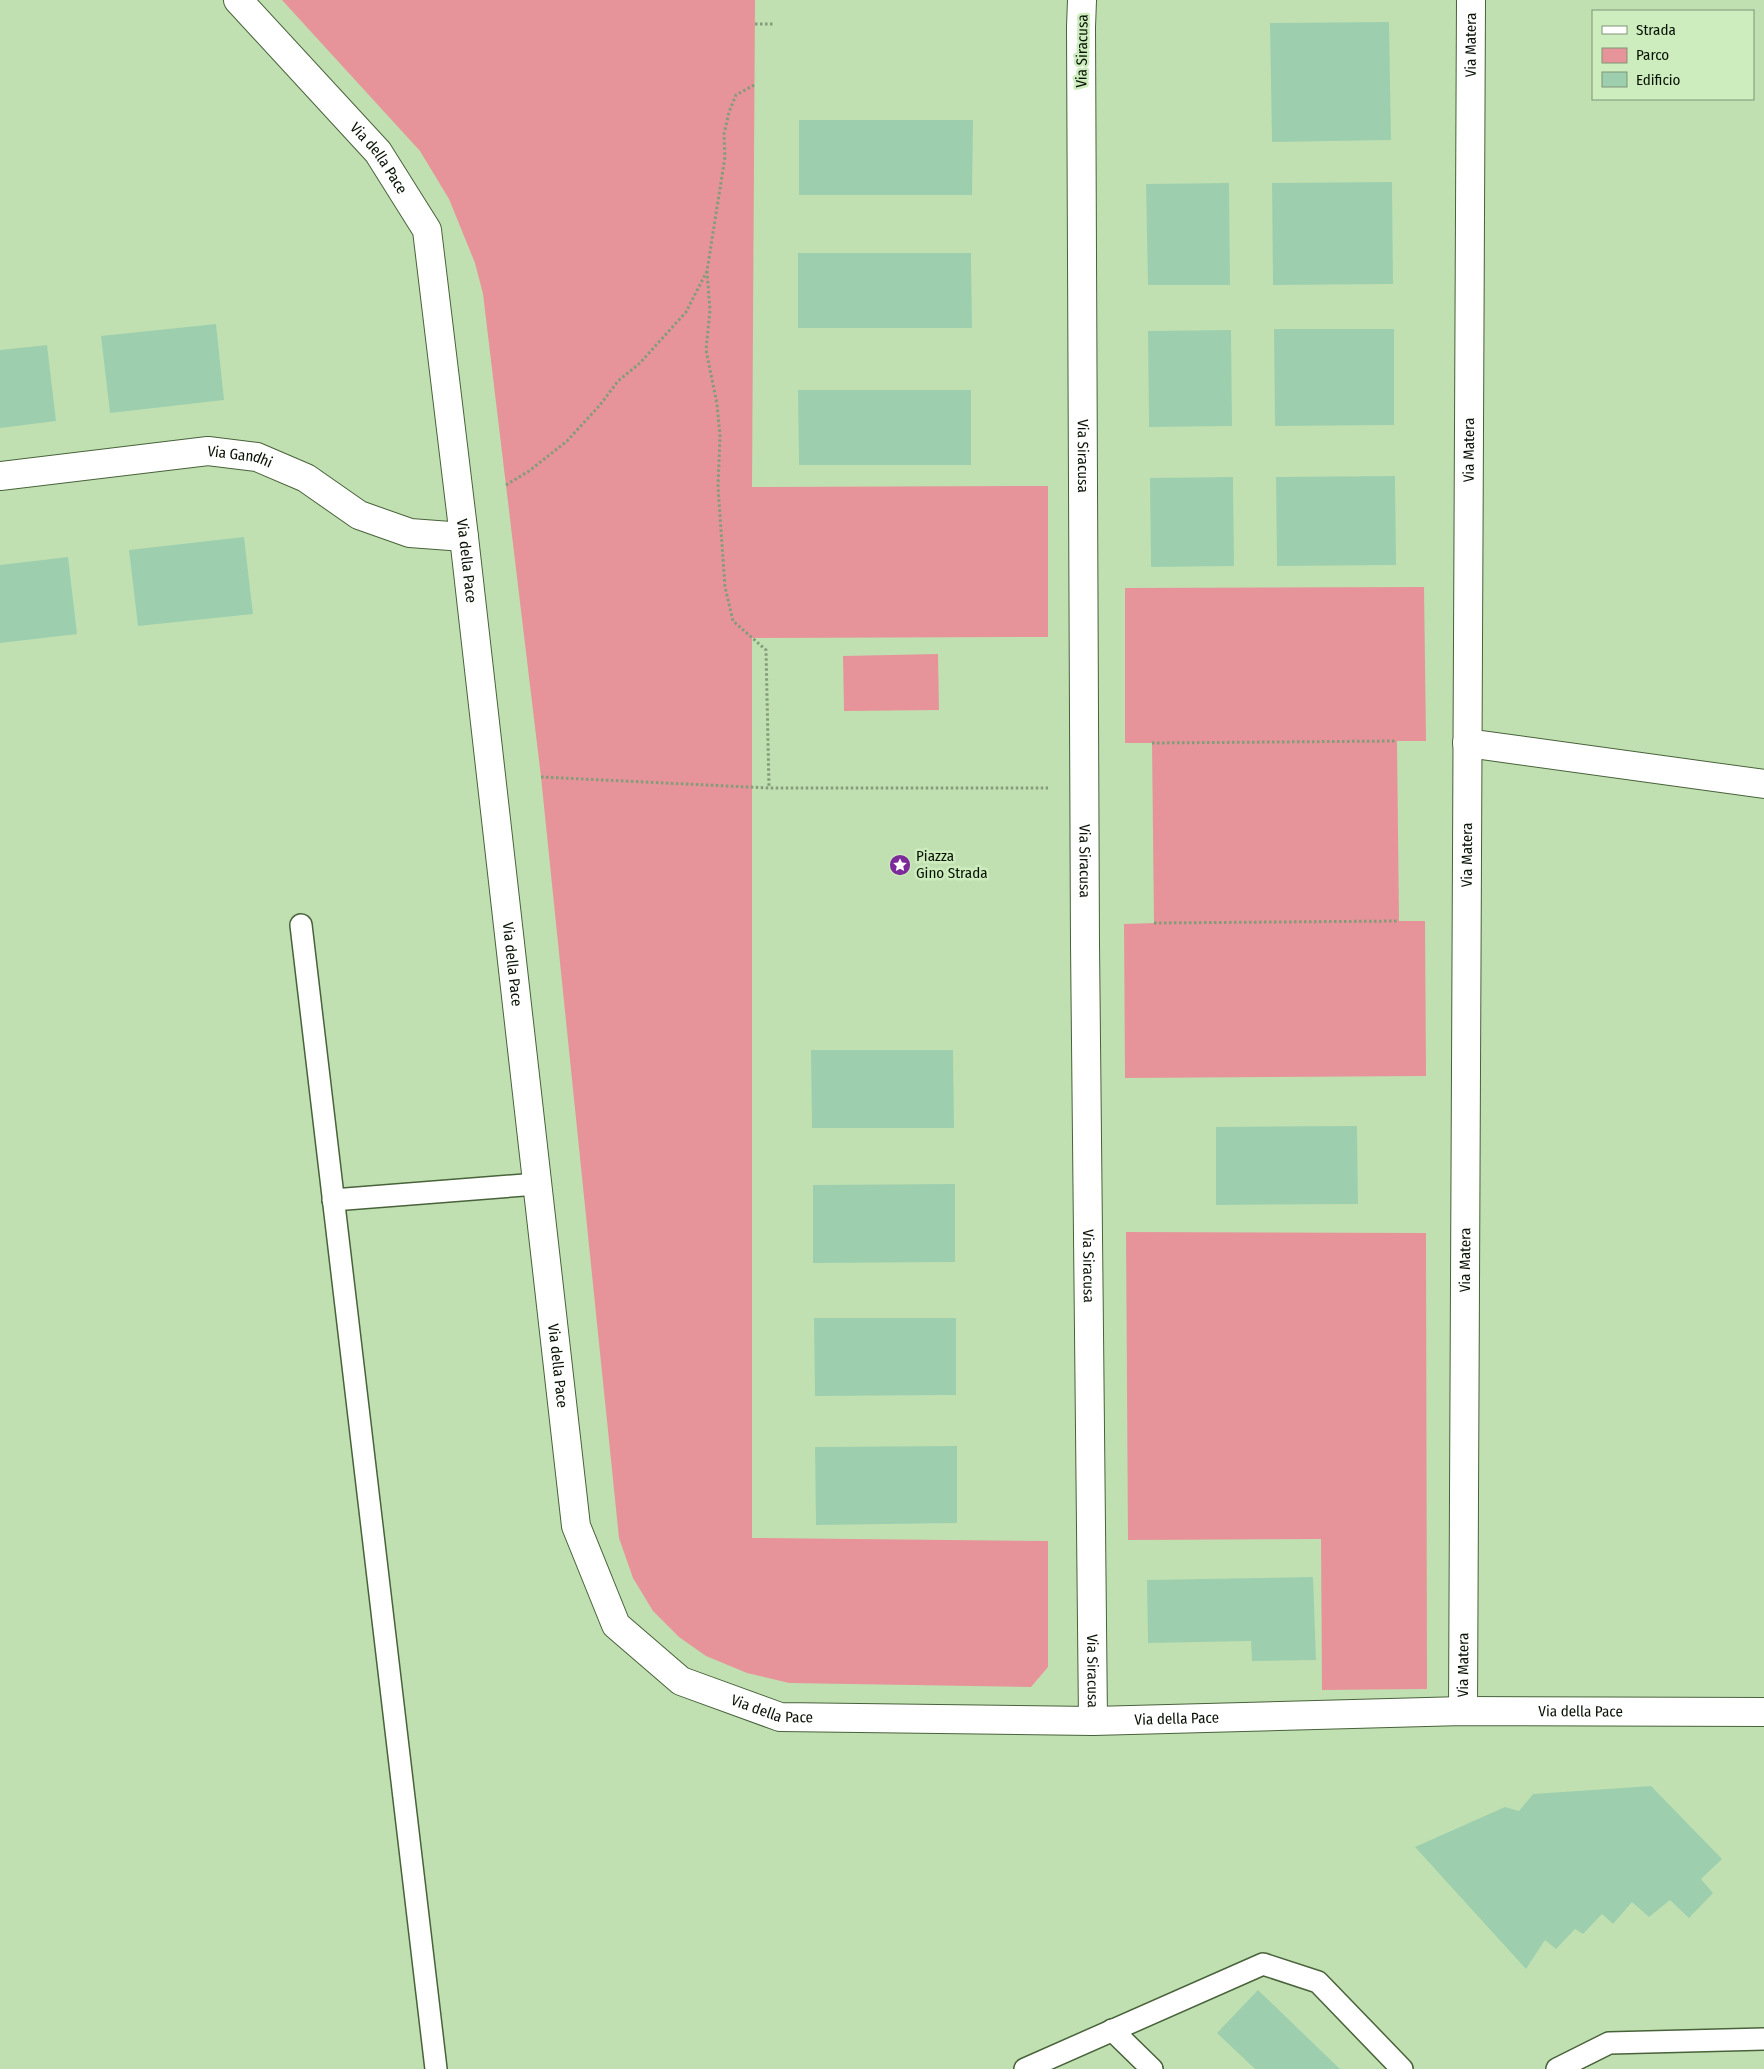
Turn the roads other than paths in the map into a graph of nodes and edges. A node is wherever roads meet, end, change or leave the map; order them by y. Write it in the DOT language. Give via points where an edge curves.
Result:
graph roads {
  1 [pos="238,0"];
  2 [pos="1082,0"];
  3 [pos="1471,0"];
  4 [pos="0,476"];
  5 [pos="464,538"];
  6 [pos="1467,742"];
  7 [pos="1764,784"];
  8 [pos="301,925"];
  9 [pos="537,1184"];
  10 [pos="333,1200"];
  11 [pos="1463,1711"];
  12 [pos="1764,1712"];
  13 [pos="1093,1722"];
  14 [pos="1112,2030"];
  15 [pos="1764,2039"];
  16 [pos="436,2069"];
  17 [pos="1025,2069"];
  18 [pos="1152,2069"];
  19 [pos="1402,2069"];
  20 [pos="1557,2069"];
  1 -- 5 [label="street, Via della Pace" via="378,152 427,230"];
  2 -- 13 [label="street, Via Siracusa" via="1085,934"];
  3 -- 6 [label="street, Via Matera"];
  4 -- 5 [label="street, Via Gandhi" via="208,451 257,457 306,478 359,515 410,533"];
  5 -- 9 [label="street, Via della Pace"];
  6 -- 7 [label="street"];
  6 -- 11 [label="street, Via Matera"];
  8 -- 10 [label="lane"];
  9 -- 10 [label="lane"];
  9 -- 13 [label="street, Via della Pace" via="576,1526 616,1625 681,1681 780,1717"];
  10 -- 16 [label="lane"];
  11 -- 12 [label="street, Via della Pace"];
  11 -- 13 [label="street, Via della Pace"];
  14 -- 17 [label="lane"];
  14 -- 18 [label="lane"];
  14 -- 19 [label="lane" via="1263,1964 1318,1982"];
  15 -- 20 [label="lane" via="1609,2043"];
}
